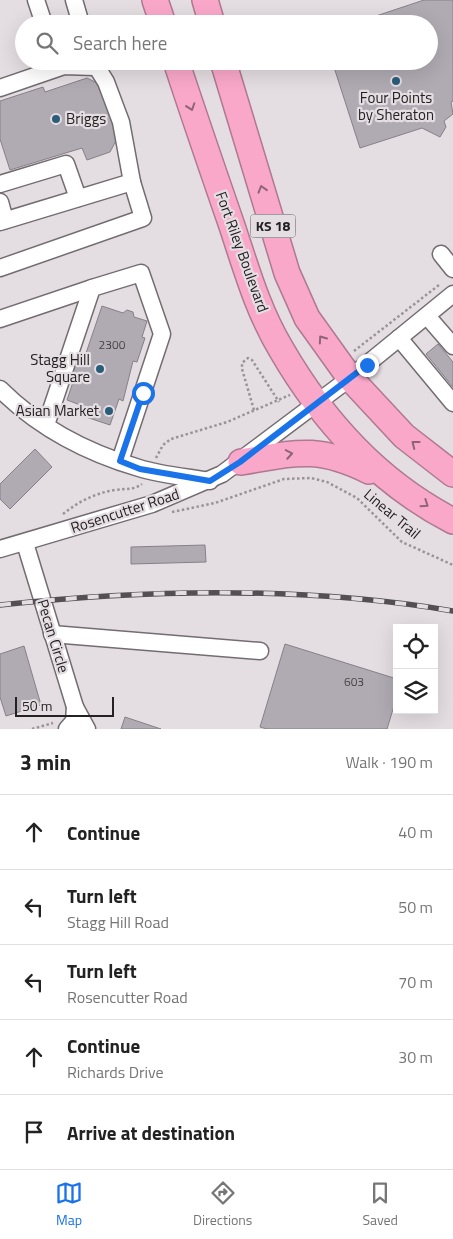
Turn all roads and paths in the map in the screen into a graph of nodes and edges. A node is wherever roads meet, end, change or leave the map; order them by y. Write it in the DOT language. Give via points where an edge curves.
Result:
graph roads {
  1 [pos="36,0"];
  2 [pos="74,0"];
  3 [pos="155,0"];
  4 [pos="205,0"];
  5 [pos="41,15"];
  6 [pos="78,15"];
  7 [pos="160,15"];
  8 [pos="209,15"];
  9 [pos="45,70"];
  10 [pos="98,70"];
  11 [pos="179,70"];
  12 [pos="226,70"];
  13 [pos="0,88"];
  14 [pos="132,182"];
  15 [pos="0,184"];
  16 [pos="78,198"];
  17 [pos="0,202"];
  18 [pos="3,221"];
  19 [pos="441,254"];
  20 [pos="0,268"];
  21 [pos="449,274"];
  22 [pos="92,288"];
  23 [pos="453,294"];
  24 [pos="427,316"];
  25 [pos="0,319"];
  26 [pos="399,338"];
  27 [pos="453,346"];
  28 [pos="344,370"];
  29 [pos="0,390"];
  30 [pos="310,395"];
  31 [pos="279,402"];
  32 [pos="453,403"];
  33 [pos="263,406"];
  34 [pos="254,410"];
  35 [pos="46,425"];
  36 [pos="120,461"];
  37 [pos="240,462"];
  38 [pos="453,474"];
  39 [pos="210,481"];
  40 [pos="398,486"];
  41 [pos="169,513"];
  42 [pos="453,521"];
  43 [pos="25,543"];
  44 [pos="0,549"];
  45 [pos="453,565"];
  46 [pos="52,634"];
  47 [pos="260,651"];
  48 [pos="75,707"];
  49 [pos="67,729"];
  50 [pos="87,729"];
  1 -- 5 [label="street"];
  2 -- 6 [label="street"];
  3 -- 7 [label="highway"];
  4 -- 8 [label="highway"];
  9 -- 13 [label="street"];
  10 -- 14 [label="street" via="121,122"];
  11 -- 30 [label="highway, Fort Riley Boulevard / KS 18, one-way" via="255,294 280,348"];
  28 -- 12 [label="highway, KS 18, one-way" via="307,318 288,273"];
  14 -- 16 [label="street"];
  14 -- 20 [label="street" via="143,218"];
  15 -- 16 [label="street" via="66,164"];
  16 -- 18 [label="street"];
  17 -- 18 [label="street"];
  19 -- 21 [label="street"];
  21 -- 28 [label="path"];
  22 -- 25 [label="street"];
  22 -- 35 [label="street"];
  22 -- 36 [label="street" via="142,273 162,334"];
  23 -- 24 [label="street, Rosencutter Road"];
  24 -- 26 [label="street, Rosencutter Road"];
  24 -- 27 [label="street"];
  26 -- 28 [label="street, Rosencutter Road"];
  26 -- 32 [label="street"];
  28 -- 30 [label="street, Rosencutter Road"];
  38 -- 28 [label="highway, KS 18, one-way" via="404,436"];
  29 -- 35 [label="street"];
  30 -- 31 [label="path"];
  30 -- 37 [label="street, Rosencutter Road"];
  30 -- 40 [label="highway, Fort Riley Boulevard / KS 18" via="352,446"];
  31 -- 33 [label="path"];
  31 -- 34 [label="path" via="252,360 245,360 242,369"];
  35 -- 36 [label="street" via="71,443"];
  36 -- 39 [label="street" via="140,469"];
  37 -- 39 [label="street, Rosencutter Road"];
  37 -- 40 [label="highway, one-way" via="300,452 336,456"];
  39 -- 43 [label="street, Rosencutter Road" via="152,504"];
  40 -- 42 [label="highway, Fort Riley Boulevard / KS 18, one-way"];
  41 -- 45 [label="path, Linear Trail" via="215,503 284,479 311,478 327,482 357,498 402,542"];
  43 -- 44 [label="street, Rosencutter Road"];
  43 -- 46 [label="street, Pecan Circle"];
  46 -- 47 [label="street"];
  46 -- 48 [label="street, Pecan Circle"];
  48 -- 49 [label="street" via="74,721"];
  48 -- 50 [label="street, Pecan Circle"];
}
